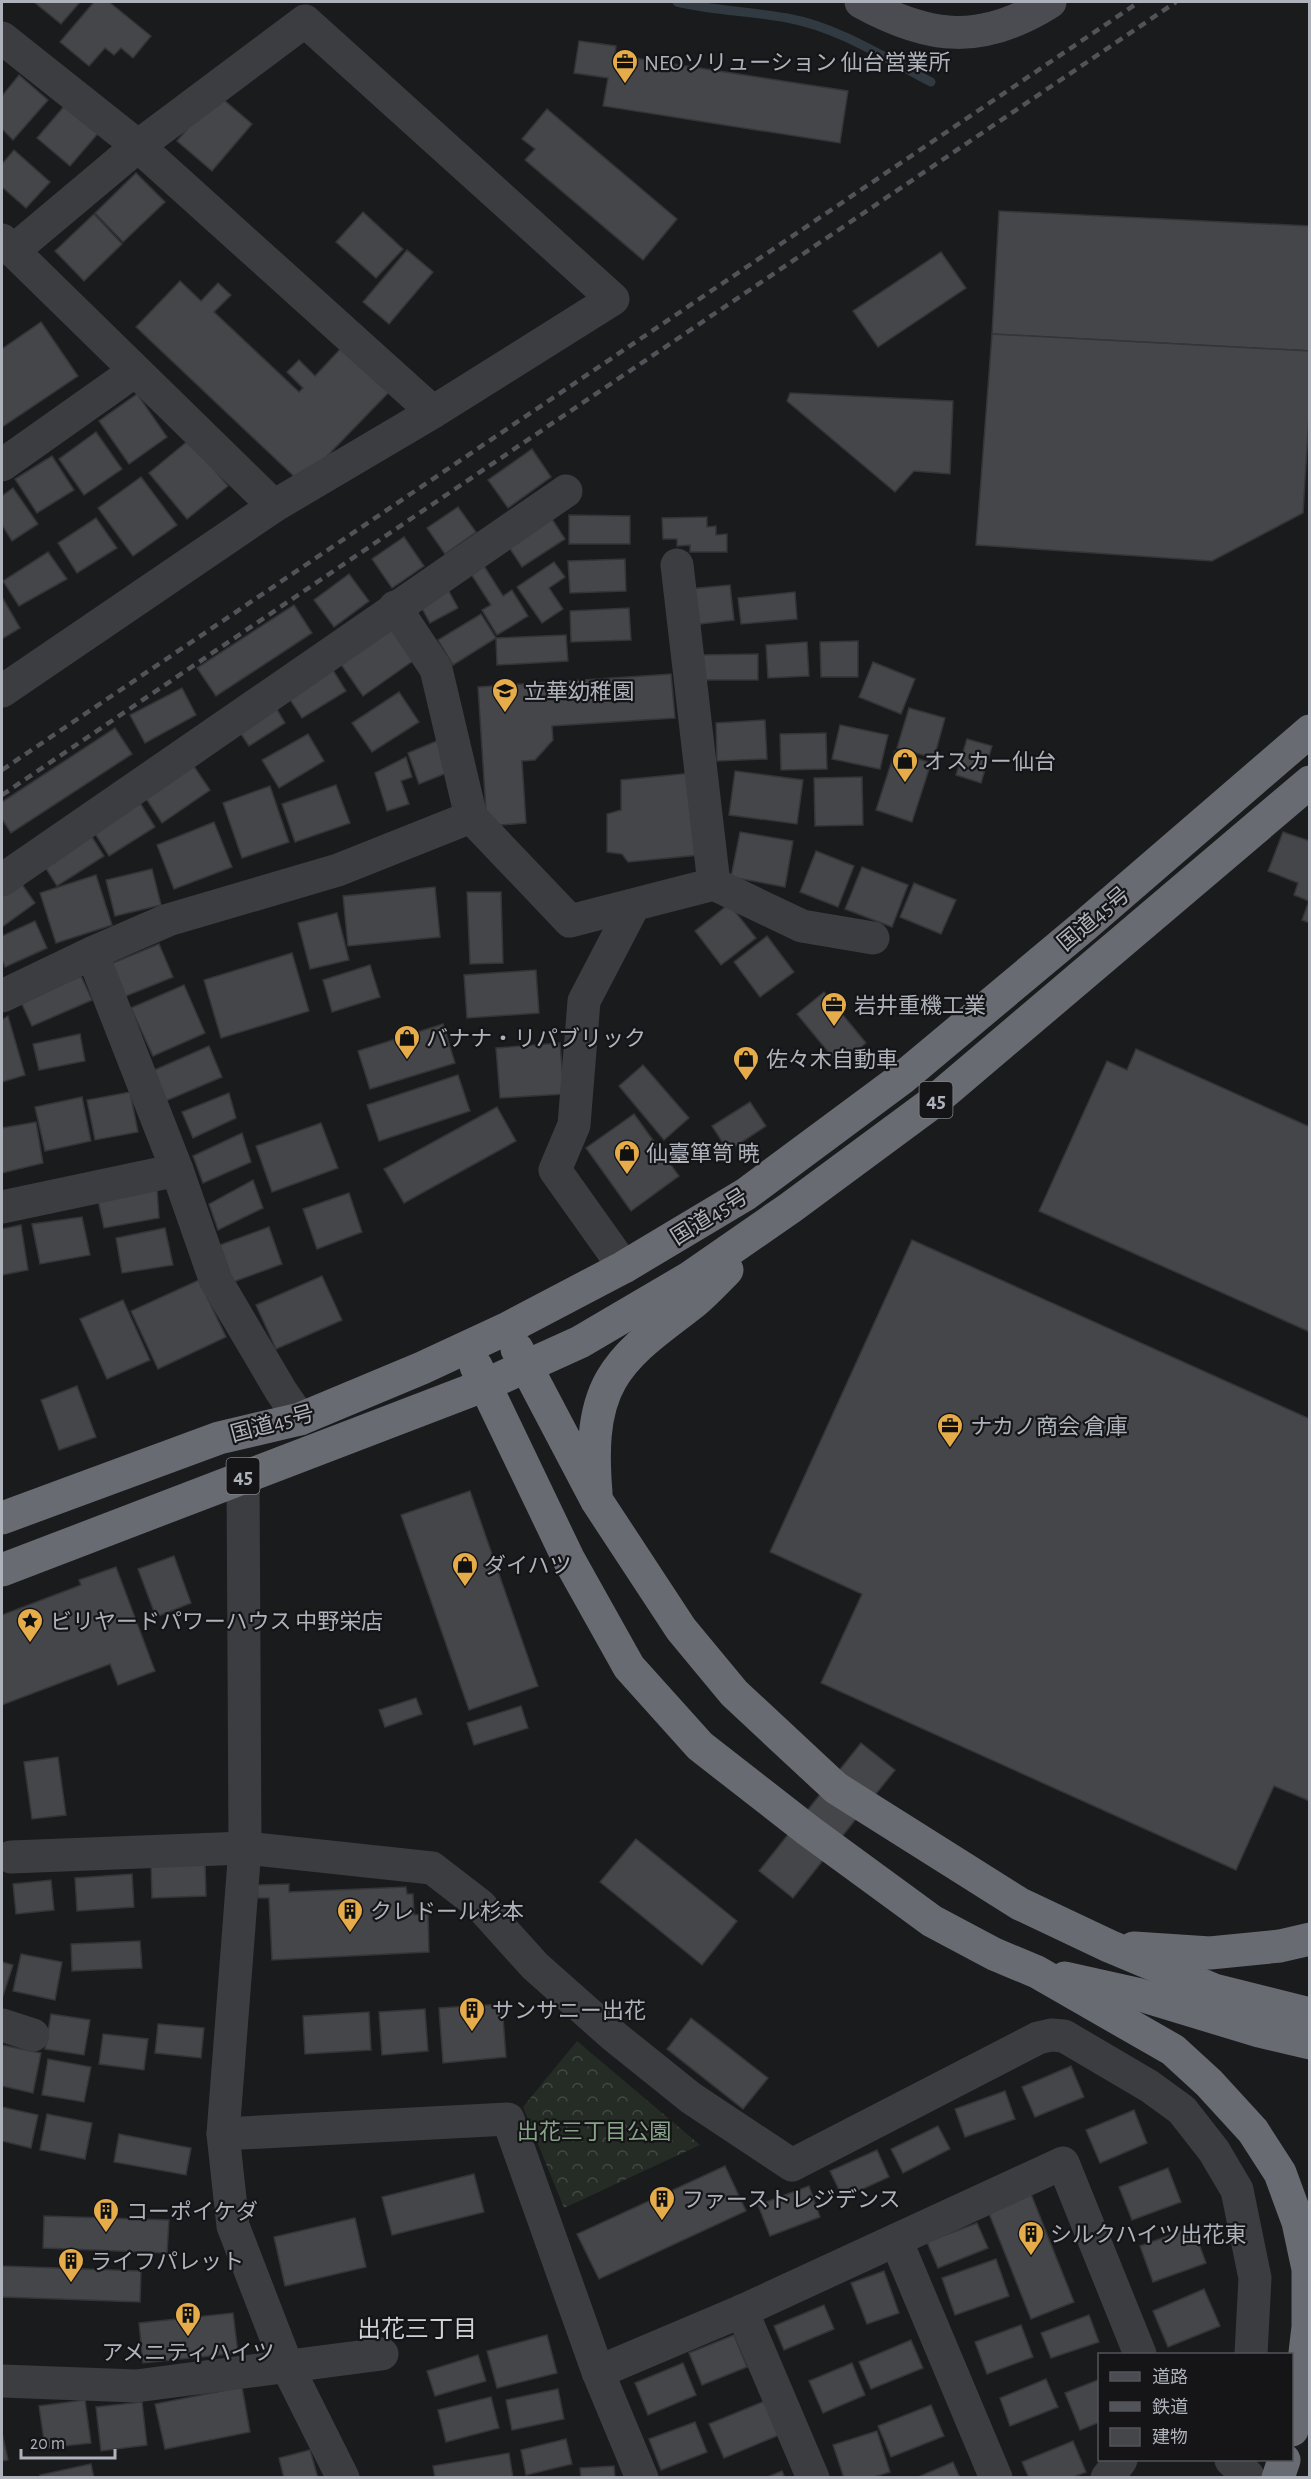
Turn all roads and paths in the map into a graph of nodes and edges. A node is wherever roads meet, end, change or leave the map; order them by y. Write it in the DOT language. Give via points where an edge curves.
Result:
graph roads {
  1 [pos="861,2"];
  2 [pos="1050,2"];
  3 [pos="2,38"];
  4 [pos="138,147"];
  5 [pos="8,245"];
  6 [pos="135,371"];
  7 [pos="434,412"];
  8 [pos="2,465"];
  9 [pos="566,491"];
  10 [pos="274,506"];
  11 [pos="677,565"];
  12 [pos="395,607"];
  13 [pos="2,692"];
  14 [pos="1310,731"];
  15 [pos="1310,782"];
  16 [pos="471,817"];
  17 [pos="2,880"];
  18 [pos="714,884"];
  19 [pos="634,905"];
  20 [pos="873,938"];
  21 [pos="92,953"];
  22 [pos="2,996"];
  23 [pos="177,1170"];
  24 [pos="2,1208"];
  25 [pos="790,1209"];
  26 [pos="624,1268"];
  27 [pos="506,1329"];
  28 [pos="467,1347"];
  29 [pos="527,1367"];
  30 [pos="485,1385"];
  31 [pos="300,1419"];
  32 [pos="243,1476"];
  33 [pos="597,1501"];
  34 [pos="2,1518"];
  35 [pos="2,1570"];
  36 [pos="245,1848"];
  37 [pos="4,1860"];
  38 [pos="1310,1939"];
  39 [pos="1109,1946"];
  40 [pos="1037,1972"];
  41 [pos="1310,2014"];
  42 [pos="2,2025"];
  43 [pos="33,2035"];
  44 [pos="1310,2043"];
  45 [pos="224,2134"];
  46 [pos="896,2241"];
  47 [pos="742,2310"];
  48 [pos="1139,2353"];
  49 [pos="1251,2353"];
  50 [pos="382,2354"];
  51 [pos="286,2366"];
  52 [pos="598,2372"];
  53 [pos="2,2381"];
  54 [pos="1293,2425"];
  55 [pos="1120,2461"];
  56 [pos="1281,2461"];
  57 [pos="1252,2471"];
  58 [pos="344,2478"];
  59 [pos="642,2478"];
  60 [pos="813,2478"];
  61 [pos="996,2478"];
  62 [pos="1107,2478"];
  1 -- 2 [label="street" via="911,26 973,32 1024,18"];
  3 -- 4 [label="street"];
  4 -- 5 [label="street"];
  4 -- 7 [label="street"];
  4 -- 7 [label="street" via="305,21 613,299"];
  5 -- 6 [label="street"];
  6 -- 8 [label="street"];
  6 -- 10 [label="street"];
  7 -- 10 [label="street"];
  9 -- 12 [label="street"];
  10 -- 13 [label="street"];
  11 -- 18 [label="street"];
  12 -- 16 [label="street" via="436,669"];
  12 -- 17 [label="street"];
  14 -- 26 [label="highway, 国道45号 / 45" via="901,1079 746,1194"];
  15 -- 25 [label="highway, 国道45号 / 45" via="932,1103"];
  16 -- 19 [label="street" via="570,921"];
  16 -- 21 [label="street" via="338,870 168,921"];
  18 -- 19 [label="street"];
  18 -- 20 [label="street" via="802,926"];
  19 -- 26 [label="street" via="584,1001 574,1125 555,1170"];
  21 -- 22 [label="street"];
  21 -- 23 [label="street"];
  23 -- 24 [label="street"];
  23 -- 31 [label="street" via="215,1278"];
  25 -- 29 [label="highway, 国道45号 / 45" via="689,1278 580,1342"];
  25 -- 33 [label="highway" via="696,1301 650,1336 624,1361 610,1382 597,1422"];
  26 -- 27 [label="highway, 国道45号 / 45"];
  27 -- 28 [label="highway, 国道45号 / 45"];
  27 -- 29 [label="highway"];
  28 -- 30 [label="highway"];
  28 -- 31 [label="highway, 国道45号 / 45"];
  29 -- 30 [label="highway, 国道45号 / 45"];
  29 -- 33 [label="highway"];
  30 -- 32 [label="highway, 国道45号 / 45"];
  30 -- 40 [label="highway" via="568,1558 628,1666 700,1746 932,1921"];
  31 -- 34 [label="highway, 国道45号 / 45" via="219,1438"];
  32 -- 35 [label="highway, 国道45号 / 45"];
  32 -- 36 [label="street"];
  33 -- 39 [label="highway" via="681,1629 726,1684 836,1788 1020,1904"];
  36 -- 37 [label="street"];
  36 -- 45 [label="street"];
  36 -- 49 [label="street" via="432,1868 480,1905 535,1966 615,2037 691,2098 792,2165 1038,2038 1064,2036 1182,2110 1214,2151 1237,2190 1255,2278"];
  38 -- 39 [label="highway" via="1210,1953"];
  39 -- 41 [label="highway" via="1214,1990"];
  40 -- 44 [label="highway" via="1137,1994"];
  40 -- 54 [label="highway" via="1173,2050 1253,2131 1280,2173 1298,2222 1308,2270 1308,2327"];
  42 -- 43 [label="street"];
  45 -- 51 [label="street" via="233,2226"];
  45 -- 52 [label="street" via="508,2119"];
  46 -- 47 [label="street"];
  46 -- 48 [label="street" via="1063,2163"];
  46 -- 61 [label="street"];
  47 -- 52 [label="street"];
  47 -- 60 [label="street"];
  50 -- 51 [label="street"];
  51 -- 53 [label="street" via="136,2386"];
  51 -- 58 [label="street"];
  52 -- 59 [label="street"];
  55 -- 62 [label="street"];
  56 -- 57 [label="highway"];
}
